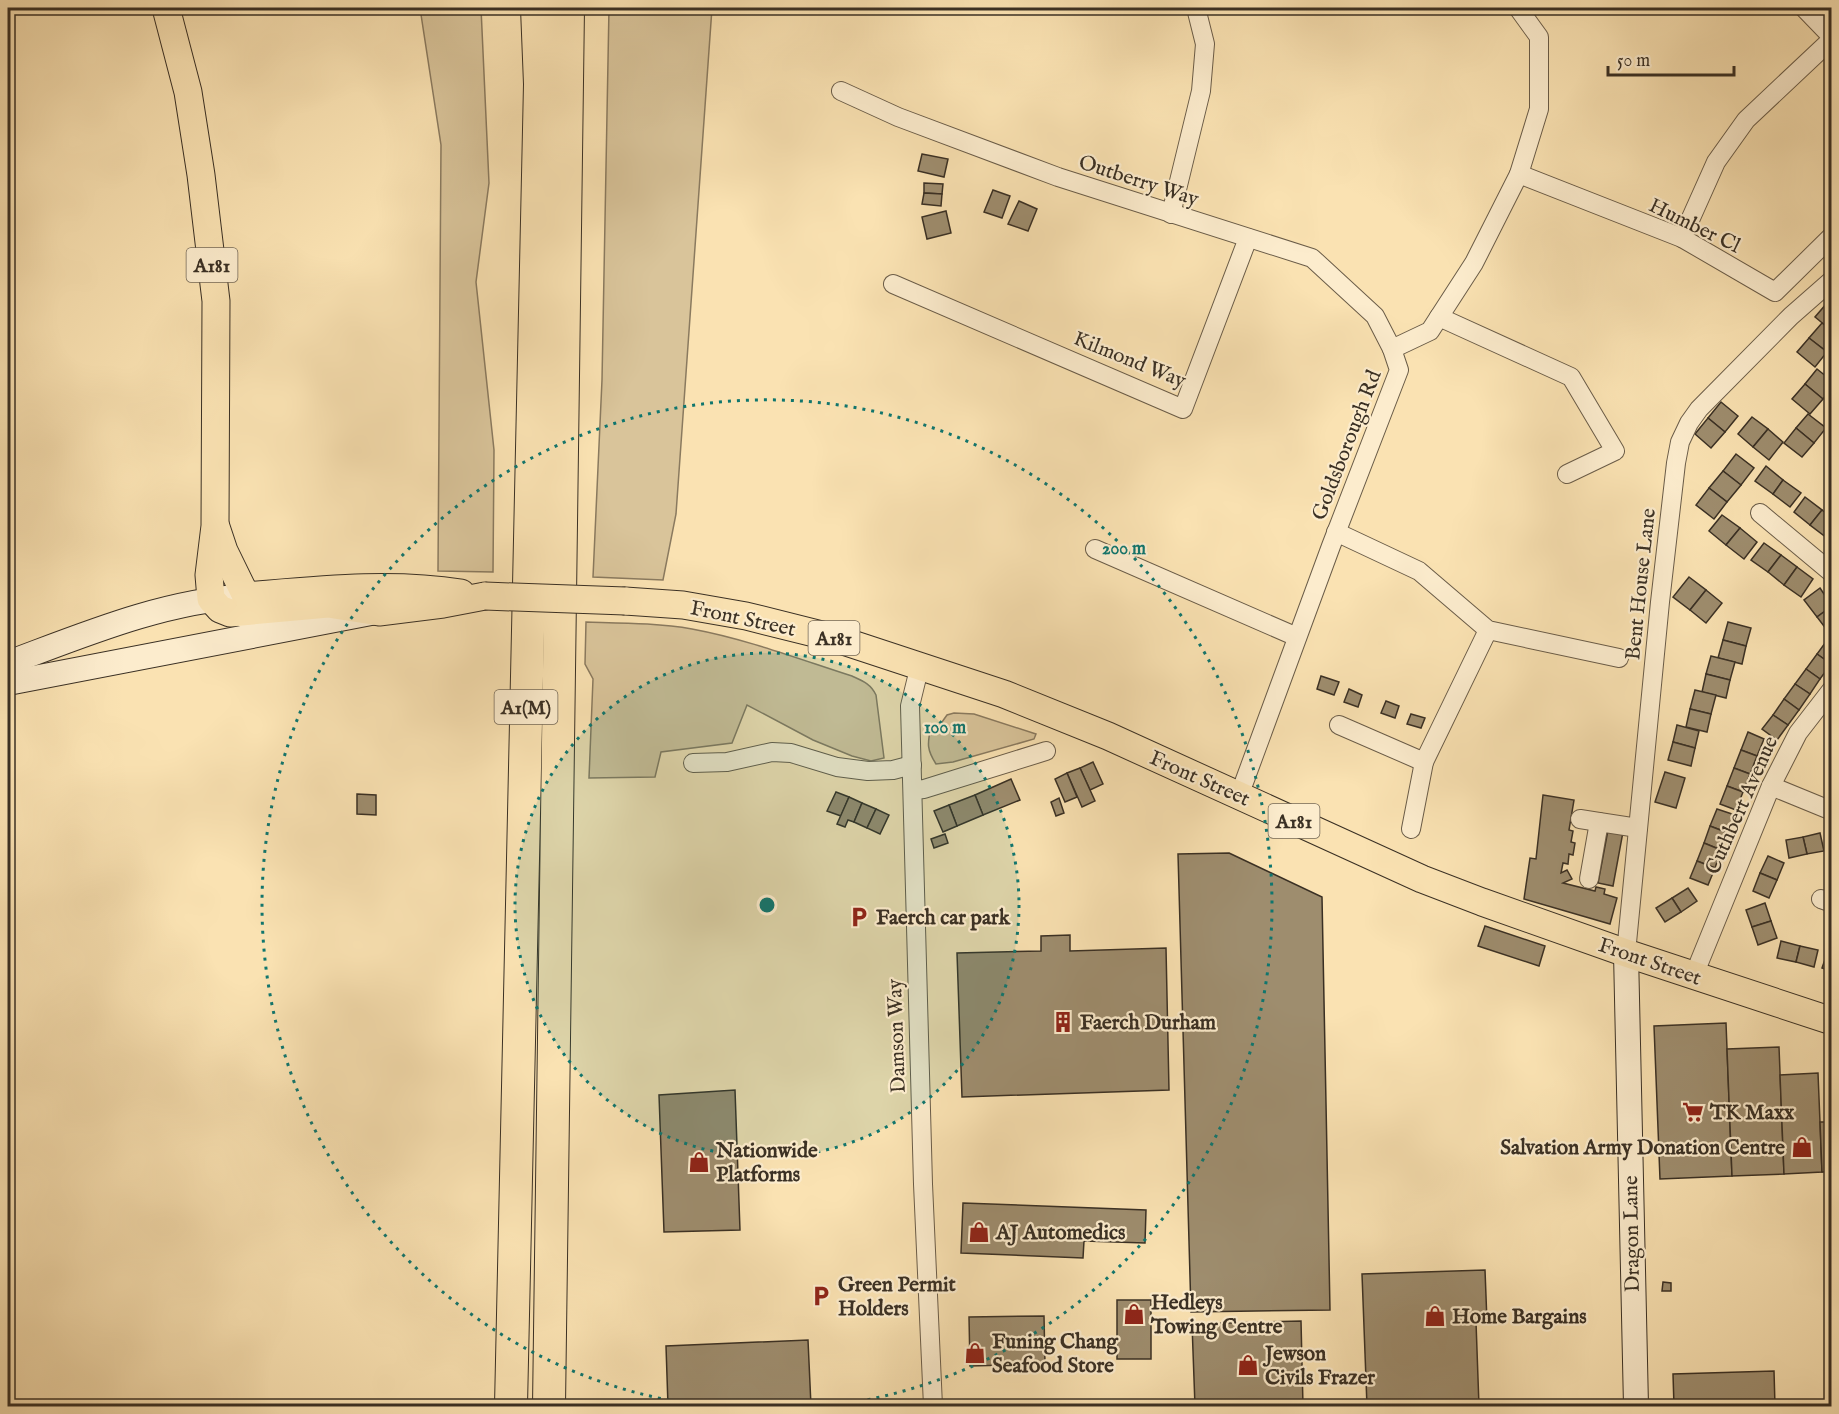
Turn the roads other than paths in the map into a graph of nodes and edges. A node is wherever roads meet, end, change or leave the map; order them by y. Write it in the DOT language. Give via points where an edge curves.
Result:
graph roads {
  1 [pos="166,8"];
  2 [pos="537,8"];
  3 [pos="568,8"];
  4 [pos="1196,8"];
  5 [pos="1518,8"];
  6 [pos="1804,8"];
  7 [pos="1832,38"];
  8 [pos="841,91"];
  9 [pos="1519,174"];
  10 [pos="1171,214"];
  11 [pos="1832,236"];
  12 [pos="1248,238"];
  13 [pos="1682,238"];
  14 [pos="1832,280"];
  15 [pos="893,284"];
  16 [pos="1439,317"];
  17 [pos="1392,349"];
  18 [pos="1567,474"];
  19 [pos="1760,513"];
  20 [pos="215,526"];
  21 [pos="1336,532"];
  22 [pos="1095,549"];
  23 [pos="1832,573"];
  24 [pos="485,596"];
  25 [pos="211,599"];
  26 [pos="245,605"];
  27 [pos="379,612"];
  28 [pos="1488,630"];
  29 [pos="1297,638"];
  30 [pos="221,641"];
  31 [pos="1619,658"];
  32 [pos="8,663"];
  33 [pos="920,665"];
  34 [pos="8,683"];
  35 [pos="1832,689"];
  36 [pos="1339,725"];
  37 [pos="1046,751"];
  38 [pos="1424,762"];
  39 [pos="693,763"];
  40 [pos="912,765"];
  41 [pos="1771,786"];
  42 [pos="913,790"];
  43 [pos="1239,796"];
  44 [pos="1832,812"];
  45 [pos="1580,819"];
  46 [pos="1599,822"];
  47 [pos="1638,828"];
  48 [pos="1411,829"];
  49 [pos="1589,879"];
  50 [pos="1626,953"];
  51 [pos="1694,975"];
  52 [pos="1832,1021"];
  53 [pos="511,1407"];
  54 [pos="549,1407"];
  55 [pos="933,1407"];
  56 [pos="1636,1407"];
  1 -- 20 [label="main road, A181" via="188,92 216,301"];
  2 -- 53 [label="highway, A1(M)" via="540,84"];
  3 -- 54 [label="highway, A1(M)"];
  4 -- 10 [label="street" via="1205,44 1201,91"];
  5 -- 9 [label="street, Goldsborough Rd" via="1539,37 1539,109"];
  6 -- 7 [label="street"];
  7 -- 13 [label="street" via="1746,120 1716,162"];
  8 -- 10 [label="street, Outberry Way" via="898,117 1058,177"];
  9 -- 13 [label="street, Humber Cl"];
  9 -- 16 [label="street, Goldsborough Rd" via="1474,263"];
  10 -- 12 [label="street, Outberry Way"];
  11 -- 13 [label="street, Humber Cl" via="1775,292"];
  12 -- 15 [label="street, Kilmond Way" via="1183,409"];
  12 -- 17 [label="street, Outberry Way" via="1312,258 1375,316"];
  14 -- 47 [label="street, Bent House Lane" via="1710,397 1689,423 1680,442"];
  16 -- 17 [label="street, Goldsborough Rd" via="1430,331"];
  16 -- 18 [label="street" via="1571,377 1615,451"];
  17 -- 21 [label="street, Goldsborough Rd" via="1399,370"];
  19 -- 23 [label="street"];
  20 -- 25 [label="main road, A181" via="209,575"];
  20 -- 26 [label="main road, A181"];
  21 -- 28 [label="street" via="1419,571"];
  21 -- 29 [label="street, Goldsborough Rd"];
  22 -- 29 [label="street"];
  24 -- 26 [label="main road, A181" via="426,588 333,588"];
  24 -- 27 [label="main road, A181"];
  24 -- 33 [label="main road, Front Street / A181, bridge" via="683,605 834,638"];
  25 -- 26 [label="main road, A181" via="230,613"];
  25 -- 32 [label="main road" via="107,626"];
  26 -- 27 [label="main road, A181" via="328,604"];
  26 -- 30 [label="main road" via="238,627"];
  27 -- 30 [label="main road"];
  28 -- 31 [label="street"];
  28 -- 38 [label="street"];
  29 -- 43 [label="street, Goldsborough Rd"];
  30 -- 34 [label="main road"];
  33 -- 40 [label="street, Damson Way" via="910,706"];
  33 -- 43 [label="main road, Front Street / A181" via="1080,725"];
  35 -- 41 [label="street, Cuthbert Avenue" via="1798,733"];
  36 -- 38 [label="street"];
  37 -- 42 [label="street"];
  38 -- 48 [label="street"];
  39 -- 40 [label="street" via="727,762 782,752 868,771"];
  40 -- 42 [label="street, Damson Way"];
  41 -- 44 [label="street"];
  41 -- 51 [label="street, Cuthbert Avenue"];
  42 -- 55 [label="street, Damson Way"];
  43 -- 50 [label="main road, Front Street / A181" via="1422,879"];
  45 -- 46 [label="street"];
  46 -- 47 [label="street"];
  46 -- 49 [label="street"];
  47 -- 50 [label="street, Bent House Lane"];
  50 -- 51 [label="main road, Front Street / A181"];
  50 -- 56 [label="main road, Dragon Lane"];
  51 -- 52 [label="main road, Front Street / A181"];
}
